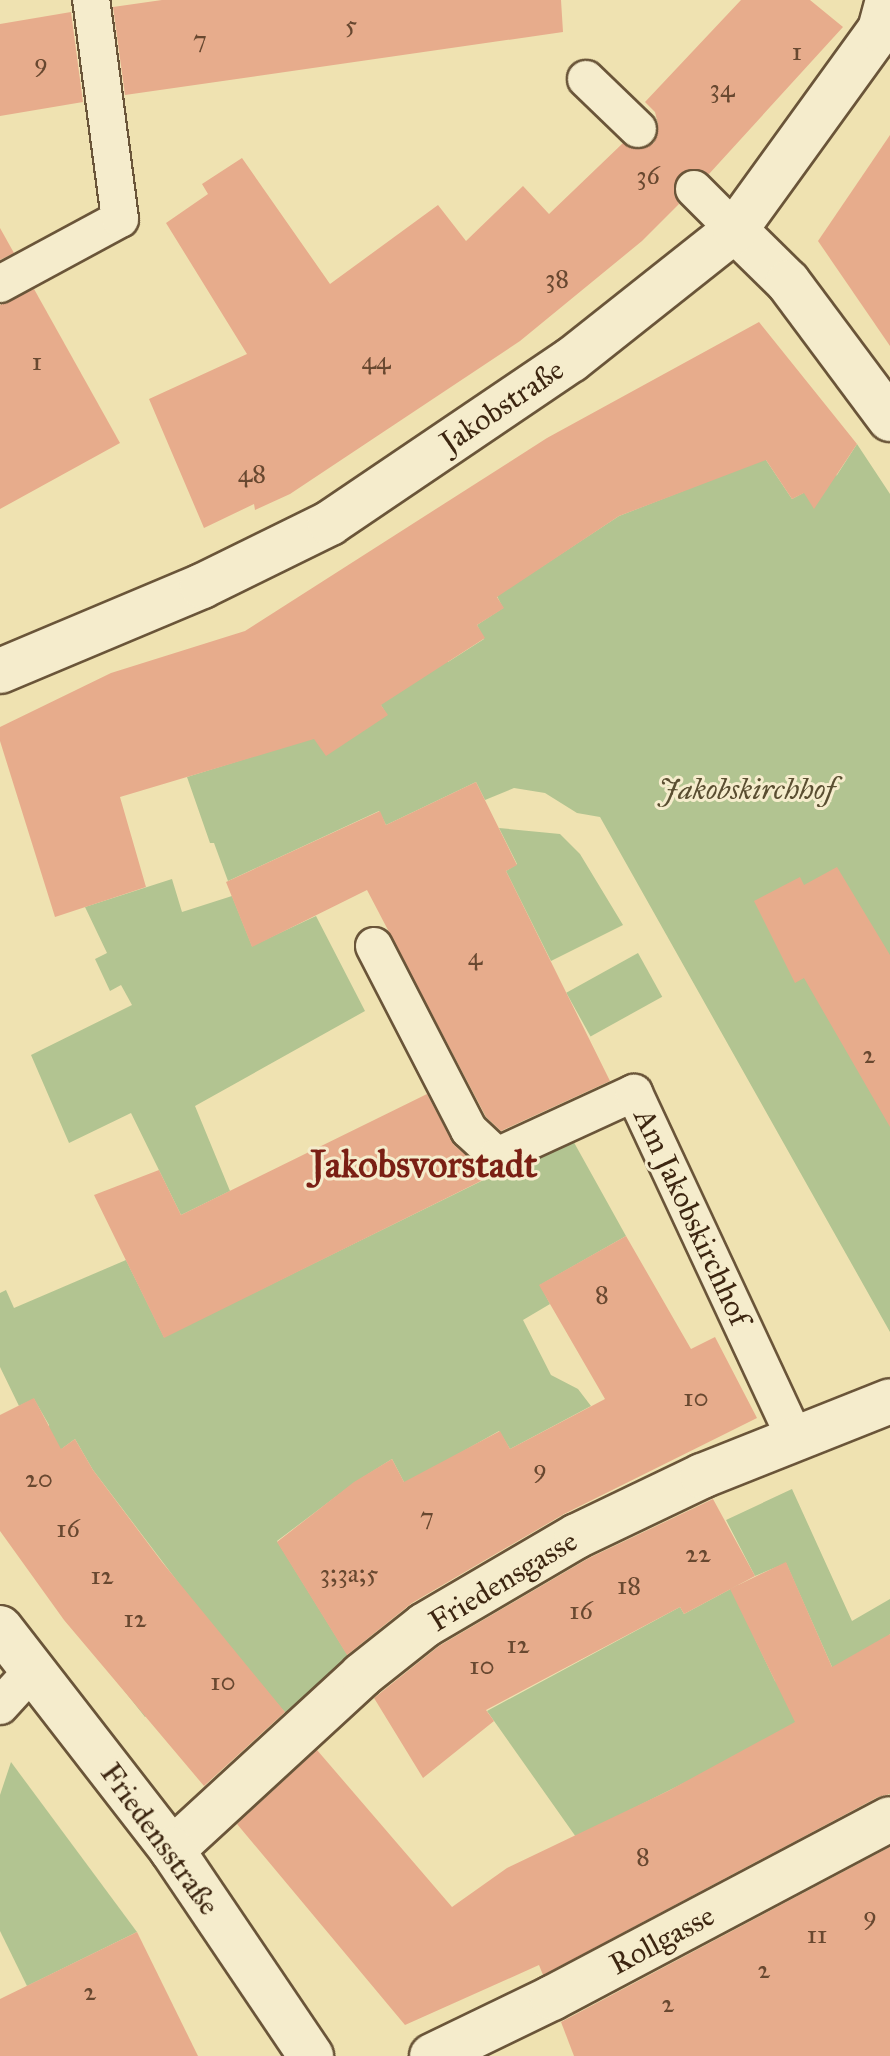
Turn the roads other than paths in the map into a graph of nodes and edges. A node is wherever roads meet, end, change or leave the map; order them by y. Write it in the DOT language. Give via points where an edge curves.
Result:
graph roads {
  1 [pos="91,0"];
  2 [pos="888,0"];
  3 [pos="586,79"];
  4 [pos="638,129"];
  5 [pos="694,189"];
  6 [pos="735,230"];
  7 [pos="0,284"];
  8 [pos="890,419"];
  9 [pos="0,671"];
  10 [pos="374,946"];
  11 [pos="890,1401"];
  12 [pos="795,1439"];
  13 [pos="0,1628"];
  14 [pos="33,1670"];
  15 [pos="0,1706"];
  16 [pos="890,1819"];
  17 [pos="172,1850"];
  18 [pos="311,2056"];
  19 [pos="432,2056"];
  1 -- 7 [label="lane" via="120,219"];
  2 -- 6 [label="street, Jakobstraße" via="880,30"];
  3 -- 4 [label="lane"];
  5 -- 6 [label="lane"];
  6 -- 8 [label="street" via="788,282"];
  6 -- 9 [label="street, Jakobstraße" via="571,360 330,523 215,580"];
  10 -- 12 [label="lane, Am Jakobskirchhof" via="469,1130 497,1156 634,1093"];
  11 -- 12 [label="street, Friedensgasse"];
  12 -- 17 [label="street, Friedensgasse" via="702,1476 577,1536 425,1625 362,1675"];
  13 -- 14 [label="street, Friedensstraße"];
  14 -- 15 [label="lane"];
  14 -- 17 [label="street, Friedensstraße"];
  16 -- 19 [label="street, Rollgasse"];
  17 -- 18 [label="street, Friedensstraße"];
}
